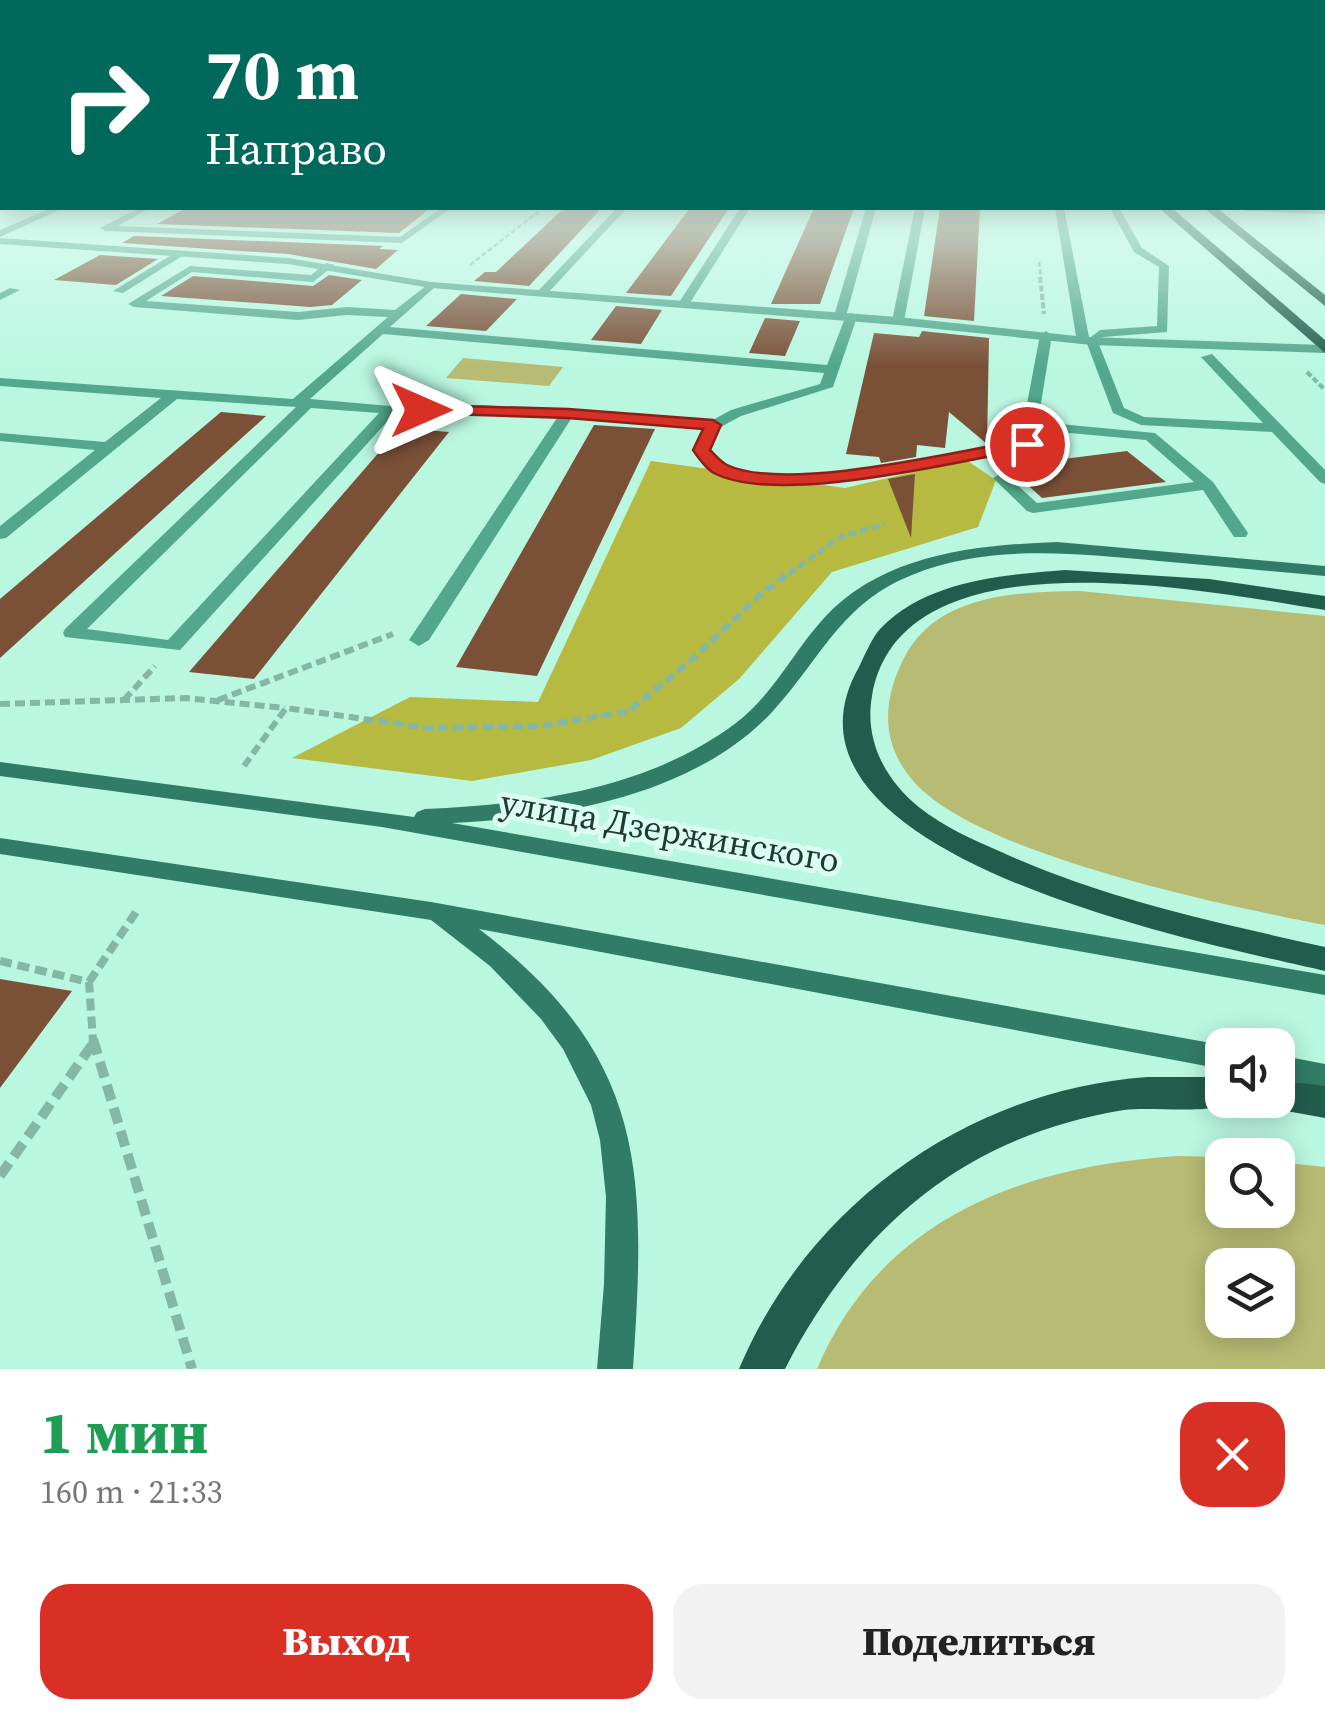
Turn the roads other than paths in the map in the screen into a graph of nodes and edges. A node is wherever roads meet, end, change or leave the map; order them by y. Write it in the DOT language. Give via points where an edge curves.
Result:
graph roads {
  1 [pos="21,239"];
  2 [pos="374,239"];
  3 [pos="404,239"];
  4 [pos="593,239"];
  5 [pos="725,239"];
  6 [pos="864,239"];
  7 [pos="914,239"];
  8 [pos="1066,239"];
  9 [pos="1132,239"];
  10 [pos="1200,239"];
  11 [pos="1250,239"];
  12 [pos="1259,239"];
  13 [pos="182,253"];
  14 [pos="330,265"];
  15 [pos="1309,269"];
  16 [pos="431,285"];
  17 [pos="14,290"];
  18 [pos="119,291"];
  19 [pos="542,293"];
  20 [pos="0,297"];
  21 [pos="1325,302"];
  22 [pos="684,304"];
  23 [pos="396,314"];
  24 [pos="846,317"];
  25 [pos="898,320"];
  26 [pos="378,330"];
  27 [pos="1046,335"];
  28 [pos="1087,341"];
  29 [pos="1325,348"];
  30 [pos="1206,357"];
  31 [pos="834,370"];
  32 [pos="0,382"];
  33 [pos="172,396"];
  34 [pos="303,403"];
  35 [pos="390,410"];
  36 [pos="568,414"];
  37 [pos="713,425"];
  38 [pos="1028,426"];
  39 [pos="1275,428"];
  40 [pos="0,437"];
  41 [pos="108,447"];
  42 [pos="1001,478"];
  43 [pos="1325,479"];
  44 [pos="1207,484"];
  45 [pos="1240,533"];
  46 [pos="0,534"];
  47 [pos="1325,571"];
  48 [pos="1325,603"];
  49 [pos="420,640"];
  50 [pos="0,769"];
  51 [pos="382,818"];
  52 [pos="0,846"];
  53 [pos="432,911"];
  54 [pos="1325,959"];
  55 [pos="1325,985"];
  56 [pos="1205,1054"];
  57 [pos="1295,1070"];
  58 [pos="1325,1076"];
  59 [pos="1205,1092"];
  60 [pos="1295,1098"];
  61 [pos="1325,1102"];
  62 [pos="615,1369"];
  63 [pos="761,1369"];
  1 -- 13 [label="street"];
  2 -- 3 [label="street"];
  4 -- 19 [label="street"];
  5 -- 22 [label="street"];
  6 -- 24 [label="street"];
  7 -- 25 [label="street"];
  8 -- 28 [label="street"];
  9 -- 28 [label="street" via="1164,266 1163,329"];
  10 -- 29 [label="main road"];
  11 -- 21 [label="main road"];
  12 -- 15 [label="main road"];
  13 -- 14 [label="street"];
  13 -- 18 [label="street"];
  14 -- 16 [label="street"];
  14 -- 23 [label="street" via="313,278 190,270 134,304 298,316"];
  16 -- 19 [label="street"];
  16 -- 23 [label="street"];
  17 -- 20 [label="street"];
  19 -- 22 [label="street"];
  22 -- 24 [label="street"];
  23 -- 26 [label="street"];
  24 -- 25 [label="street"];
  24 -- 31 [label="street"];
  25 -- 27 [label="street"];
  26 -- 31 [label="street"];
  26 -- 34 [label="street"];
  27 -- 28 [label="street"];
  27 -- 38 [label="street"];
  28 -- 29 [label="street"];
  28 -- 39 [label="street" via="1118,410 1140,420"];
  30 -- 39 [label="street"];
  31 -- 37 [label="street" via="826,387"];
  32 -- 33 [label="street"];
  33 -- 34 [label="street"];
  33 -- 41 [label="street"];
  34 -- 35 [label="street"];
  34 -- 35 [label="street" via="72,633 173,646"];
  35 -- 36 [label="street"];
  36 -- 37 [label="street"];
  36 -- 49 [label="street"];
  37 -- 38 [label="street" via="701,450 719,469 774,481 1027,444"];
  38 -- 44 [label="street" via="1150,436"];
  39 -- 43 [label="street"];
  40 -- 41 [label="street"];
  41 -- 46 [label="street"];
  42 -- 44 [label="street" via="1033,508"];
  44 -- 45 [label="street"];
  47 -- 51 [label="main road" via="1057,547 938,561 855,599 760,713 687,762 630,786 538,808"];
  48 -- 54 [label="main road" via="1119,578 1038,578 949,594 893,629 862,679 856,734 875,778 902,808 945,837 1062,892"];
  50 -- 51 [label="main road, улица Дзержинского"];
  51 -- 55 [label="main road, улица Дзержинского"];
  52 -- 53 [label="main road"];
  53 -- 56 [label="main road"];
  53 -- 62 [label="main road" via="477,940 540,1000 577,1052 608,1114 621,1191"];
  57 -- 58 [label="main road"];
  59 -- 63 [label="main road" via="1126,1094 1068,1105 932,1163 870,1212 826,1261 783,1322"];
  60 -- 61 [label="main road"];
}
